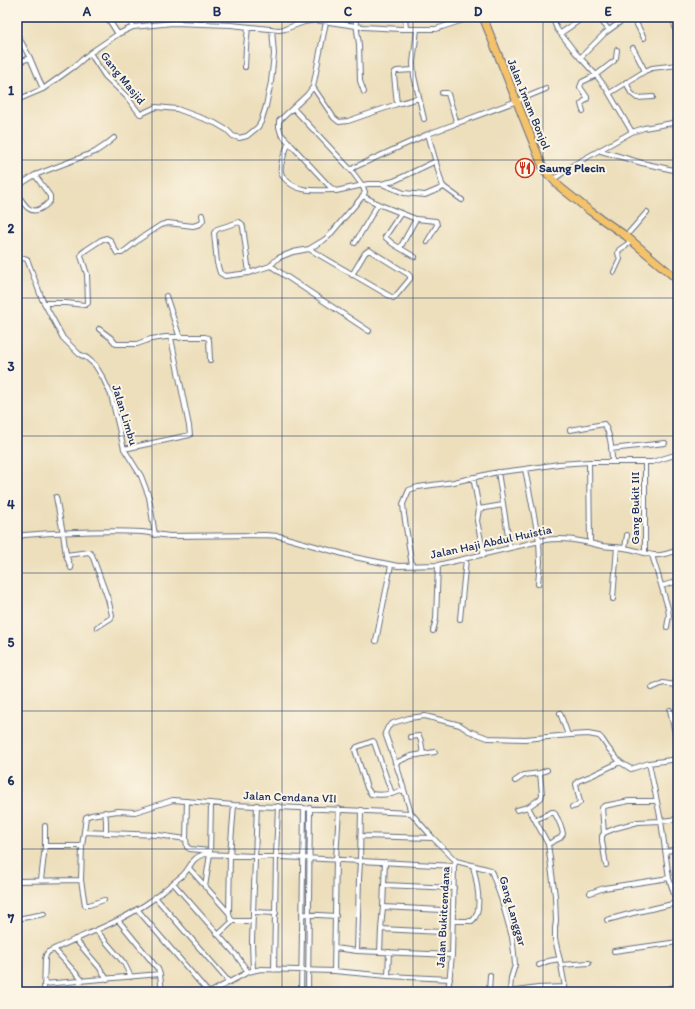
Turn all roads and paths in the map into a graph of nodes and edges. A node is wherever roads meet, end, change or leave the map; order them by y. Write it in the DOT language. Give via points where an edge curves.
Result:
graph roads {
  1 [pos="107,17"];
  2 [pos="130,17"];
  3 [pos="173,17"];
  4 [pos="355,17"];
  5 [pos="405,17"];
  6 [pos="472,17"];
  7 [pos="483,17"];
  8 [pos="552,17"];
  9 [pos="584,17"];
  10 [pos="598,17"];
  11 [pos="626,17"];
  12 [pos="632,17"];
  13 [pos="673,17"];
  14 [pos="326,22"];
  15 [pos="173,23"];
  16 [pos="357,25"];
  17 [pos="133,27"];
  18 [pos="248,27"];
  19 [pos="272,29"];
  20 [pos="406,29"];
  21 [pos="417,29"];
  22 [pos="609,30"];
  23 [pos="561,32"];
  24 [pos="118,34"];
  25 [pos="18,36"];
  26 [pos="644,38"];
  27 [pos="678,41"];
  28 [pos="633,48"];
  29 [pos="617,50"];
  30 [pos="90,53"];
  31 [pos="30,58"];
  32 [pos="580,58"];
  33 [pos="17,63"];
  34 [pos="678,65"];
  35 [pos="245,67"];
  36 [pos="413,70"];
  37 [pos="645,71"];
  38 [pos="596,75"];
  39 [pos="626,82"];
  40 [pos="313,87"];
  41 [pos="43,89"];
  42 [pos="546,89"];
  43 [pos="364,92"];
  44 [pos="442,93"];
  45 [pos="610,93"];
  46 [pos="653,97"];
  47 [pos="419,98"];
  48 [pos="17,100"];
  49 [pos="517,101"];
  50 [pos="397,104"];
  51 [pos="293,108"];
  52 [pos="583,111"];
  53 [pos="424,119"];
  54 [pos="678,122"];
  55 [pos="457,124"];
  56 [pos="632,132"];
  57 [pos="428,134"];
  58 [pos="114,138"];
  59 [pos="289,142"];
  60 [pos="601,150"];
  61 [pos="436,162"];
  62 [pos="351,170"];
  63 [pos="678,171"];
  64 [pos="35,175"];
  65 [pos="552,180"];
  66 [pos="381,184"];
  67 [pos="362,185"];
  68 [pos="444,187"];
  69 [pos="17,189"];
  70 [pos="333,190"];
  71 [pos="17,194"];
  72 [pos="363,196"];
  73 [pos="462,200"];
  74 [pos="378,204"];
  75 [pos="647,212"];
  76 [pos="401,213"];
  77 [pos="202,215"];
  78 [pos="416,219"];
  79 [pos="626,236"];
  80 [pos="632,241"];
  81 [pos="427,242"];
  82 [pos="355,243"];
  83 [pos="400,248"];
  84 [pos="309,249"];
  85 [pos="415,257"];
  86 [pos="17,260"];
  87 [pos="270,266"];
  88 [pos="614,272"];
  89 [pos="249,273"];
  90 [pos="352,275"];
  91 [pos="678,280"];
  92 [pos="166,296"];
  93 [pos="45,303"];
  94 [pos="99,329"];
  95 [pos="369,331"];
  96 [pos="171,338"];
  97 [pos="180,338"];
  98 [pos="210,360"];
  99 [pos="570,430"];
  100 [pos="665,442"];
  101 [pos="612,449"];
  102 [pos="124,450"];
  103 [pos="678,454"];
  104 [pos="589,462"];
  105 [pos="612,462"];
  106 [pos="645,462"];
  107 [pos="525,468"];
  108 [pos="498,472"];
  109 [pos="474,477"];
  110 [pos="56,497"];
  111 [pos="503,505"];
  112 [pos="479,509"];
  113 [pos="63,533"];
  114 [pos="156,535"];
  115 [pos="627,535"];
  116 [pos="17,537"];
  117 [pos="539,541"];
  118 [pos="590,542"];
  119 [pos="617,547"];
  120 [pos="510,548"];
  121 [pos="625,548"];
  122 [pos="678,550"];
  123 [pos="645,553"];
  124 [pos="66,555"];
  125 [pos="484,555"];
  126 [pos="652,555"];
  127 [pos="466,559"];
  128 [pos="392,565"];
  129 [pos="438,565"];
  130 [pos="412,566"];
  131 [pos="71,568"];
  132 [pos="678,581"];
  133 [pos="538,584"];
  134 [pos="662,586"];
  135 [pos="613,599"];
  136 [pos="460,619"];
  137 [pos="97,627"];
  138 [pos="667,627"];
  139 [pos="433,631"];
  140 [pos="376,641"];
  141 [pos="678,672"];
  142 [pos="652,688"];
  143 [pos="670,710"];
  144 [pos="560,713"];
  145 [pos="568,735"];
  146 [pos="410,737"];
  147 [pos="678,746"];
  148 [pos="434,752"];
  149 [pos="423,754"];
  150 [pos="678,759"];
  151 [pos="395,762"];
  152 [pos="620,762"];
  153 [pos="649,763"];
  154 [pos="547,770"];
  155 [pos="540,773"];
  156 [pos="515,781"];
  157 [pos="404,790"];
  158 [pos="392,794"];
  159 [pos="187,801"];
  160 [pos="657,801"];
  161 [pos="211,803"];
  162 [pos="234,805"];
  163 [pos="257,806"];
  164 [pos="278,806"];
  165 [pos="528,807"];
  166 [pos="572,807"];
  167 [pos="304,808"];
  168 [pos="310,808"];
  169 [pos="339,809"];
  170 [pos="361,810"];
  171 [pos="517,810"];
  172 [pos="105,812"];
  173 [pos="411,813"];
  174 [pos="678,819"];
  175 [pos="535,820"];
  176 [pos="661,821"];
  177 [pos="45,826"];
  178 [pos="84,832"];
  179 [pos="106,833"];
  180 [pos="604,833"];
  181 [pos="360,836"];
  182 [pos="433,838"];
  183 [pos="186,839"];
  184 [pos="548,844"];
  185 [pos="44,846"];
  186 [pos="82,846"];
  187 [pos="678,849"];
  188 [pos="666,851"];
  189 [pos="210,852"];
  190 [pos="230,855"];
  191 [pos="254,856"];
  192 [pos="276,856"];
  193 [pos="304,858"];
  194 [pos="309,858"];
  195 [pos="336,859"];
  196 [pos="456,860"];
  197 [pos="360,861"];
  198 [pos="385,862"];
  199 [pos="606,865"];
  200 [pos="454,866"];
  201 [pos="473,866"];
  202 [pos="189,868"];
  203 [pos="669,878"];
  204 [pos="42,880"];
  205 [pos="81,880"];
  206 [pos="17,881"];
  207 [pos="173,883"];
  208 [pos="384,885"];
  209 [pos="678,885"];
  210 [pos="672,886"];
  211 [pos="205,887"];
  212 [pos="454,888"];
  213 [pos="590,893"];
  214 [pos="156,897"];
  215 [pos="104,900"];
  216 [pos="678,905"];
  217 [pos="383,907"];
  218 [pos="137,909"];
  219 [pos="442,910"];
  220 [pos="253,912"];
  221 [pos="229,913"];
  222 [pos="276,913"];
  223 [pos="44,914"];
  224 [pos="302,914"];
  225 [pos="308,915"];
  226 [pos="336,916"];
  227 [pos="17,919"];
  228 [pos="118,920"];
  229 [pos="607,920"];
  230 [pos="233,921"];
  231 [pos="252,921"];
  232 [pos="454,921"];
  233 [pos="381,929"];
  234 [pos="96,930"];
  235 [pos="441,932"];
  236 [pos="218,935"];
  237 [pos="75,939"];
  238 [pos="678,942"];
  239 [pos="335,948"];
  240 [pos="54,949"];
  241 [pos="357,951"];
  242 [pos="614,951"];
  243 [pos="380,952"];
  244 [pos="390,952"];
  245 [pos="452,955"];
  246 [pos="560,959"];
  247 [pos="589,963"];
  248 [pos="539,964"];
  249 [pos="561,965"];
  250 [pos="274,970"];
  251 [pos="301,970"];
  252 [pos="250,971"];
  253 [pos="308,971"];
  254 [pos="334,971"];
  255 [pos="160,974"];
  256 [pos="490,975"];
  257 [pos="388,976"];
  258 [pos="131,977"];
  259 [pos="450,978"];
  260 [pos="107,979"];
  261 [pos="82,981"];
  262 [pos="229,982"];
  263 [pos="44,984"];
  264 [pos="678,986"];
  265 [pos="564,990"];
  266 [pos="44,992"];
  267 [pos="162,992"];
  268 [pos="208,992"];
  269 [pos="211,992"];
  270 [pos="301,992"];
  271 [pos="308,992"];
  272 [pos="448,992"];
  273 [pos="490,992"];
  274 [pos="498,992"];
  275 [pos="510,992"];
  276 [pos="657,992"];
  1 -- 24 [label="street"];
  2 -- 17 [label="street"];
  3 -- 15 [label="street"];
  4 -- 16 [label="street"];
  5 -- 20 [label="street"];
  6 -- 21 [label="street" via="436,29"];
  7 -- 49 [label="highway, Jalan Imam Bonjol"];
  8 -- 23 [label="street"];
  9 -- 23 [label="street"];
  10 -- 22 [label="street"];
  11 -- 22 [label="street"];
  12 -- 26 [label="street"];
  13 -- 27 [label="street"];
  14 -- 16 [label="street"];
  14 -- 19 [label="street" via="315,20 286,29"];
  14 -- 40 [label="street"];
  15 -- 17 [label="street"];
  15 -- 18 [label="street"];
  16 -- 20 [label="street"];
  16 -- 43 [label="street" via="360,81"];
  17 -- 24 [label="street"];
  18 -- 19 [label="street"];
  18 -- 35 [label="street"];
  19 -- 30 [label="street, Gang Masjid" via="274,54 266,106 258,127 247,136 239,138 215,123 177,109 156,107 139,113 105,76"];
  20 -- 21 [label="street"];
  21 -- 36 [label="street"];
  22 -- 32 [label="street"];
  23 -- 32 [label="street"];
  24 -- 30 [label="street"];
  25 -- 31 [label="street"];
  28 -- 37 [label="street"];
  29 -- 38 [label="street" via="615,59"];
  30 -- 41 [label="street"];
  31 -- 33 [label="street"];
  31 -- 41 [label="street"];
  32 -- 38 [label="street"];
  34 -- 37 [label="street"];
  36 -- 47 [label="street"];
  36 -- 50 [label="street" via="395,72"];
  37 -- 39 [label="street"];
  38 -- 45 [label="street"];
  38 -- 52 [label="street" via="580,84 587,97 581,104"];
  39 -- 45 [label="street"];
  39 -- 46 [label="street" via="631,93 637,98"];
  40 -- 50 [label="street" via="339,122"];
  40 -- 51 [label="street"];
  41 -- 48 [label="street"];
  42 -- 49 [label="street"];
  44 -- 55 [label="street" via="448,94"];
  45 -- 56 [label="street"];
  47 -- 50 [label="street"];
  47 -- 53 [label="street"];
  49 -- 55 [label="street"];
  49 -- 65 [label="highway, Jalan Imam Bonjol" via="540,162"];
  51 -- 59 [label="street" via="279,121 282,134"];
  51 -- 62 [label="street"];
  54 -- 56 [label="street"];
  55 -- 57 [label="street"];
  56 -- 60 [label="street"];
  57 -- 61 [label="street"];
  57 -- 62 [label="street"];
  58 -- 64 [label="street" via="95,152"];
  59 -- 70 [label="street"];
  59 -- 70 [label="street" via="281,164 281,172 291,185 300,189"];
  60 -- 63 [label="street"];
  60 -- 65 [label="street"];
  61 -- 66 [label="street" via="394,181"];
  61 -- 68 [label="street"];
  62 -- 67 [label="street"];
  64 -- 69 [label="street"];
  64 -- 71 [label="street" via="50,196 47,205 32,210 27,208"];
  65 -- 79 [label="highway, Jalan Imam Bonjol"];
  66 -- 67 [label="street"];
  66 -- 68 [label="street" via="404,193 425,195"];
  67 -- 70 [label="street"];
  67 -- 72 [label="street" via="365,192"];
  68 -- 73 [label="street"];
  72 -- 74 [label="street"];
  72 -- 84 [label="street" via="330,236"];
  74 -- 76 [label="street"];
  74 -- 82 [label="street"];
  75 -- 79 [label="street"];
  76 -- 78 [label="street"];
  76 -- 83 [label="street" via="385,237"];
  77 -- 93 [label="street" via="200,224 193,226 161,224 122,253 115,251 110,240 101,240 81,256 87,274 88,303"];
  78 -- 81 [label="street" via="437,223"];
  78 -- 83 [label="street"];
  79 -- 80 [label="highway, Jalan Imam Bonjol"];
  80 -- 88 [label="street" via="619,250 620,259"];
  80 -- 91 [label="highway, Jalan Imam Bonjol"];
  83 -- 85 [label="street"];
  84 -- 87 [label="street" via="278,258"];
  84 -- 90 [label="street"];
  86 -- 93 [label="street, Jalan Limbu" via="27,259"];
  87 -- 89 [label="street"];
  87 -- 95 [label="street"];
  89 -- 89 [label="street" via="225,276 220,273 214,233 217,229 239,222 242,224"];
  90 -- 90 [label="street" via="369,250 408,274 410,279 393,298"];
  92 -- 97 [label="street"];
  93 -- 102 [label="street, Jalan Limbu" via="63,338 95,365 103,378 111,396"];
  94 -- 96 [label="street" via="116,344 137,344 151,339"];
  96 -- 97 [label="street"];
  96 -- 102 [label="street" via="190,435"];
  97 -- 98 [label="street" via="208,338"];
  99 -- 101 [label="street" via="604,424"];
  100 -- 101 [label="street"];
  101 -- 105 [label="street"];
  102 -- 114 [label="street, Jalan Limbu" via="141,476 149,497"];
  103 -- 106 [label="street" via="658,461"];
  104 -- 105 [label="street"];
  104 -- 107 [label="street"];
  104 -- 118 [label="street"];
  105 -- 106 [label="street"];
  106 -- 123 [label="street, Gang Bukit III"];
  107 -- 108 [label="street"];
  107 -- 117 [label="street"];
  108 -- 109 [label="street"];
  108 -- 111 [label="street"];
  109 -- 112 [label="street"];
  109 -- 130 [label="street" via="409,490 404,504 404,514"];
  110 -- 113 [label="street"];
  111 -- 112 [label="street"];
  111 -- 120 [label="street"];
  112 -- 125 [label="street" via="477,521"];
  113 -- 114 [label="street, Jalan Haji Abdul Huistia" via="144,532"];
  113 -- 116 [label="street, Jalan Haji Abdul Huistia"];
  113 -- 124 [label="street"];
  114 -- 128 [label="street, Jalan Haji Abdul Huistia" via="279,536"];
  115 -- 121 [label="street"];
  117 -- 118 [label="street, Jalan Haji Abdul Huistia" via="556,538"];
  117 -- 120 [label="street, Jalan Haji Abdul Huistia"];
  117 -- 133 [label="street"];
  118 -- 119 [label="street, Jalan Haji Abdul Huistia"];
  119 -- 121 [label="street, Jalan Haji Abdul Huistia"];
  119 -- 135 [label="street"];
  120 -- 125 [label="street, Jalan Haji Abdul Huistia"];
  121 -- 123 [label="street, Jalan Haji Abdul Huistia"];
  122 -- 126 [label="street, Jalan Haji Abdul Huistia" via="665,555"];
  123 -- 126 [label="street, Jalan Haji Abdul Huistia"];
  124 -- 131 [label="street"];
  124 -- 137 [label="street" via="88,552 92,555 112,615 108,621"];
  125 -- 127 [label="street, Jalan Haji Abdul Huistia"];
  126 -- 134 [label="street"];
  127 -- 129 [label="street, Jalan Haji Abdul Huistia"];
  127 -- 136 [label="street"];
  128 -- 130 [label="street, Jalan Haji Abdul Huistia"];
  128 -- 140 [label="street"];
  129 -- 130 [label="street, Jalan Haji Abdul Huistia"];
  129 -- 139 [label="street" via="436,619"];
  132 -- 134 [label="street"];
  134 -- 138 [label="street" via="669,616"];
  141 -- 142 [label="street" via="675,685 663,683"];
  143 -- 147 [label="street"];
  144 -- 145 [label="street"];
  145 -- 151 [label="street, Jalan Bukitcendana" via="525,739 488,738 460,726 425,716 409,718 392,723 385,733"];
  145 -- 152 [label="street" via="599,736"];
  146 -- 149 [label="street" via="419,736"];
  148 -- 149 [label="street"];
  149 -- 151 [label="street"];
  150 -- 153 [label="street"];
  151 -- 157 [label="street, Jalan Bukitcendana"];
  152 -- 153 [label="street" via="631,769"];
  152 -- 166 [label="street" via="578,781 576,784 580,802"];
  153 -- 160 [label="street"];
  154 -- 155 [label="street"];
  155 -- 156 [label="street" via="524,775"];
  155 -- 165 [label="street" via="541,798"];
  157 -- 158 [label="street"];
  157 -- 173 [label="street, Jalan Bukitcendana"];
  158 -- 158 [label="street" via="376,795 369,792 355,750 357,747 373,741 375,743"];
  159 -- 161 [label="street, Jalan Cendana VII"];
  159 -- 172 [label="street, Jalan Cendana VII" via="173,800 135,812"];
  159 -- 183 [label="street"];
  160 -- 176 [label="street"];
  160 -- 180 [label="street" via="630,801 604,806"];
  161 -- 162 [label="street, Jalan Cendana VII"];
  161 -- 189 [label="street"];
  162 -- 163 [label="street, Jalan Cendana VII"];
  162 -- 190 [label="street"];
  163 -- 164 [label="street, Jalan Cendana VII"];
  163 -- 191 [label="street"];
  164 -- 167 [label="street, Jalan Cendana VII"];
  164 -- 192 [label="street"];
  165 -- 171 [label="street"];
  165 -- 175 [label="street"];
  167 -- 168 [label="street, Jalan Cendana VII"];
  167 -- 193 [label="street"];
  168 -- 169 [label="street, Jalan Cendana VII"];
  168 -- 194 [label="street"];
  169 -- 170 [label="street, Jalan Cendana VII"];
  169 -- 195 [label="street"];
  170 -- 173 [label="street, Jalan Cendana VII"];
  170 -- 181 [label="street"];
  172 -- 178 [label="street, Jalan Cendana VII" via="86,817"];
  172 -- 179 [label="street"];
  173 -- 182 [label="street, Jalan Bukitcendana"];
  174 -- 176 [label="street"];
  175 -- 184 [label="street"];
  175 -- 184 [label="street" via="554,812 563,834"];
  176 -- 180 [label="street" via="638,822"];
  176 -- 188 [label="street"];
  177 -- 185 [label="street"];
  178 -- 179 [label="street"];
  178 -- 186 [label="street"];
  179 -- 183 [label="street"];
  180 -- 199 [label="street" via="602,841"];
  181 -- 182 [label="street"];
  181 -- 197 [label="street"];
  182 -- 196 [label="street, Jalan Bukitcendana"];
  183 -- 189 [label="street" via="187,847 190,849"];
  184 -- 246 [label="street" via="556,912 555,939"];
  185 -- 186 [label="street"];
  185 -- 204 [label="street"];
  186 -- 205 [label="street"];
  187 -- 188 [label="street"];
  188 -- 203 [label="street"];
  189 -- 190 [label="street"];
  189 -- 202 [label="street" via="198,856"];
  189 -- 211 [label="street"];
  190 -- 191 [label="street"];
  190 -- 221 [label="street"];
  191 -- 192 [label="street"];
  191 -- 220 [label="street"];
  192 -- 193 [label="street"];
  192 -- 222 [label="street"];
  193 -- 194 [label="street"];
  193 -- 224 [label="street"];
  194 -- 195 [label="street"];
  194 -- 225 [label="street"];
  195 -- 197 [label="street"];
  195 -- 226 [label="street"];
  196 -- 200 [label="street, Jalan Bukitcendana"];
  196 -- 201 [label="street, Gang Langgar"];
  197 -- 198 [label="street"];
  197 -- 241 [label="street"];
  198 -- 200 [label="street"];
  198 -- 208 [label="street"];
  200 -- 212 [label="street, Jalan Bukitcendana"];
  201 -- 232 [label="street" via="478,891 475,919"];
  201 -- 275 [label="street, Gang Langgar" via="490,870 512,937 514,965"];
  202 -- 207 [label="street"];
  202 -- 211 [label="street"];
  203 -- 210 [label="street"];
  203 -- 213 [label="street" via="604,888"];
  204 -- 205 [label="street"];
  204 -- 206 [label="street"];
  205 -- 215 [label="street" via="85,905"];
  207 -- 214 [label="street"];
  207 -- 236 [label="street"];
  208 -- 212 [label="street"];
  208 -- 217 [label="street"];
  209 -- 210 [label="street"];
  210 -- 216 [label="street"];
  211 -- 221 [label="street"];
  212 -- 232 [label="street, Jalan Bukitcendana"];
  214 -- 218 [label="street"];
  214 -- 262 [label="street"];
  216 -- 229 [label="street"];
  217 -- 219 [label="street"];
  217 -- 233 [label="street"];
  218 -- 228 [label="street"];
  218 -- 268 [label="street"];
  220 -- 222 [label="street"];
  220 -- 231 [label="street"];
  221 -- 230 [label="street"];
  222 -- 250 [label="street"];
  223 -- 227 [label="street"];
  224 -- 225 [label="street"];
  224 -- 251 [label="street"];
  225 -- 226 [label="street"];
  225 -- 253 [label="street"];
  226 -- 239 [label="street"];
  228 -- 234 [label="street"];
  228 -- 255 [label="street"];
  230 -- 231 [label="street"];
  230 -- 236 [label="street"];
  231 -- 252 [label="street"];
  232 -- 245 [label="street, Jalan Bukitcendana"];
  233 -- 235 [label="street"];
  233 -- 243 [label="street"];
  234 -- 237 [label="street"];
  234 -- 258 [label="street" via="124,962"];
  236 -- 252 [label="street"];
  237 -- 240 [label="street"];
  237 -- 260 [label="street"];
  238 -- 242 [label="street"];
  239 -- 241 [label="street"];
  239 -- 254 [label="street"];
  240 -- 261 [label="street"];
  240 -- 263 [label="street" via="46,955"];
  241 -- 243 [label="street"];
  243 -- 244 [label="street"];
  244 -- 245 [label="street"];
  244 -- 257 [label="street"];
  245 -- 259 [label="street, Jalan Bukitcendana"];
  246 -- 248 [label="street"];
  246 -- 249 [label="street"];
  247 -- 249 [label="street"];
  249 -- 265 [label="street"];
  250 -- 251 [label="street"];
  250 -- 252 [label="street"];
  251 -- 253 [label="street"];
  251 -- 270 [label="street"];
  252 -- 262 [label="street"];
  253 -- 254 [label="street"];
  253 -- 271 [label="street"];
  254 -- 257 [label="street"];
  255 -- 258 [label="street"];
  255 -- 267 [label="street"];
  256 -- 273 [label="street"];
  257 -- 259 [label="street"];
  258 -- 260 [label="street"];
  259 -- 272 [label="street, Jalan Bukitcendana"];
  260 -- 261 [label="street"];
  261 -- 263 [label="street"];
  262 -- 269 [label="street"];
  263 -- 266 [label="street"];
  264 -- 276 [label="street"];
  265 -- 275 [label="street" via="538,988"];
  274 -- 275 [label="street"];
}
